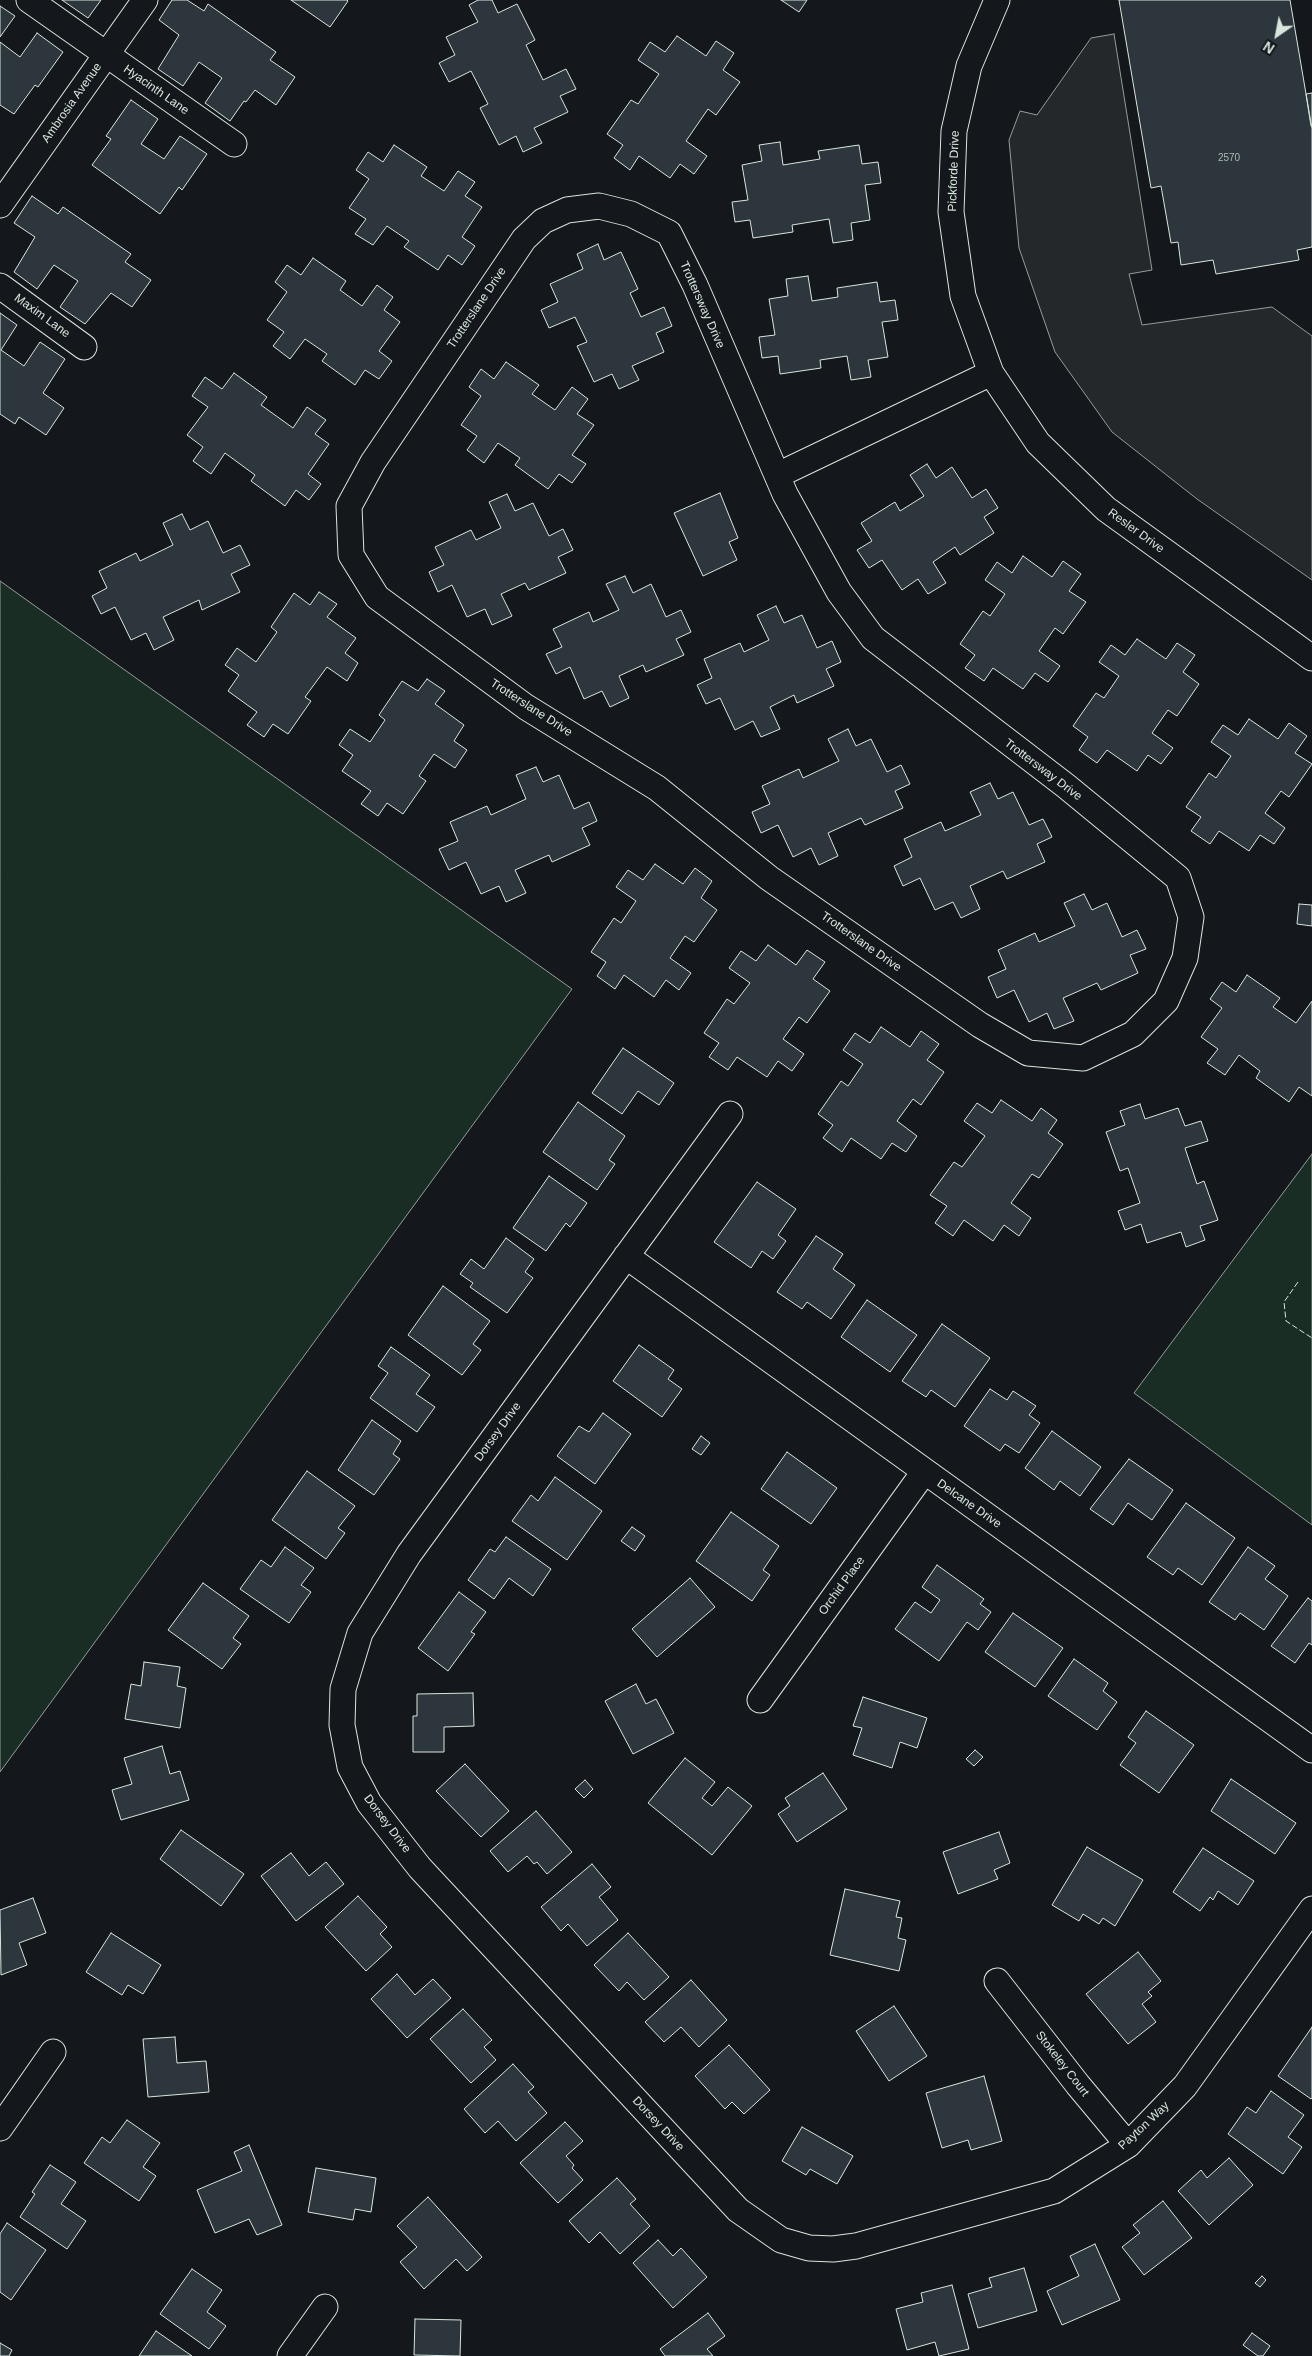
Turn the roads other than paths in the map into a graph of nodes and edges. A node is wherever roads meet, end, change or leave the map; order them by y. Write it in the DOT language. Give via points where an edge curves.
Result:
graph roads {
  1 [pos="29,0"];
  2 [pos="145,0"];
  3 [pos="997,0"];
  4 [pos="106,55"];
  5 [pos="234,144"];
  6 [pos="0,205"];
  7 [pos="567,210"];
  8 [pos="0,286"];
  9 [pos="84,347"];
  10 [pos="990,373"];
  11 [pos="778,475"];
  12 [pos="1312,658"];
  13 [pos="1083,1058"];
  14 [pos="730,1114"];
  15 [pos="626,1256"];
  16 [pos="924,1472"];
  17 [pos="760,1700"];
  18 [pos="1312,1750"];
  19 [pos="1312,1909"];
  20 [pos="997,1981"];
  21 [pos="53,2052"];
  22 [pos="0,2128"];
  23 [pos="1128,2145"];
  24 [pos="897,2234"];
  25 [pos="325,2307"];
  26 [pos="290,2356"];
  1 -- 4 [label="street, Hyacinth Lane"];
  2 -- 4 [label="street, Ambrosia Avenue"];
  3 -- 10 [label="street, Pickforde Drive" via="969,66 954,131 951,212 963,296"];
  4 -- 5 [label="street, Hyacinth Lane"];
  4 -- 6 [label="street, Ambrosia Avenue"];
  7 -- 11 [label="street, Trottersway Drive" via="599,206 631,214 669,233"];
  7 -- 13 [label="street, Trotterslane Drive" via="543,221 524,239 373,462 349,506 351,555 378,597 421,630 526,707 657,788 769,878 980,1026 1028,1053"];
  8 -- 9 [label="street, Maxim Lane"];
  10 -- 11 [label="street"];
  10 -- 12 [label="street, Resler Drive" via="1038,443 1106,509"];
  11 -- 13 [label="street, Trottersway Drive" via="785,494 839,592 873,638 1066,786 1178,878 1191,917 1185,958 1166,1001 1133,1034"];
  14 -- 15 [label="street, Dorsey Drive"];
  15 -- 16 [label="street, Delcane Drive"];
  15 -- 24 [label="street, Dorsey Drive" via="409,1554 360,1633 343,1689 342,1725 350,1767 369,1803 420,1868 738,2210 781,2240 809,2248 856,2246"];
  16 -- 17 [label="street, Orchid Place"];
  16 -- 18 [label="street, Delcane Drive"];
  19 -- 23 [label="street, Payton Way" via="1185,2086"];
  20 -- 23 [label="street, Stokeley Court"];
  21 -- 22 [label="street"];
  23 -- 24 [label="street, Payton Way" via="1054,2191"];
  25 -- 26 [label="street"];
}
